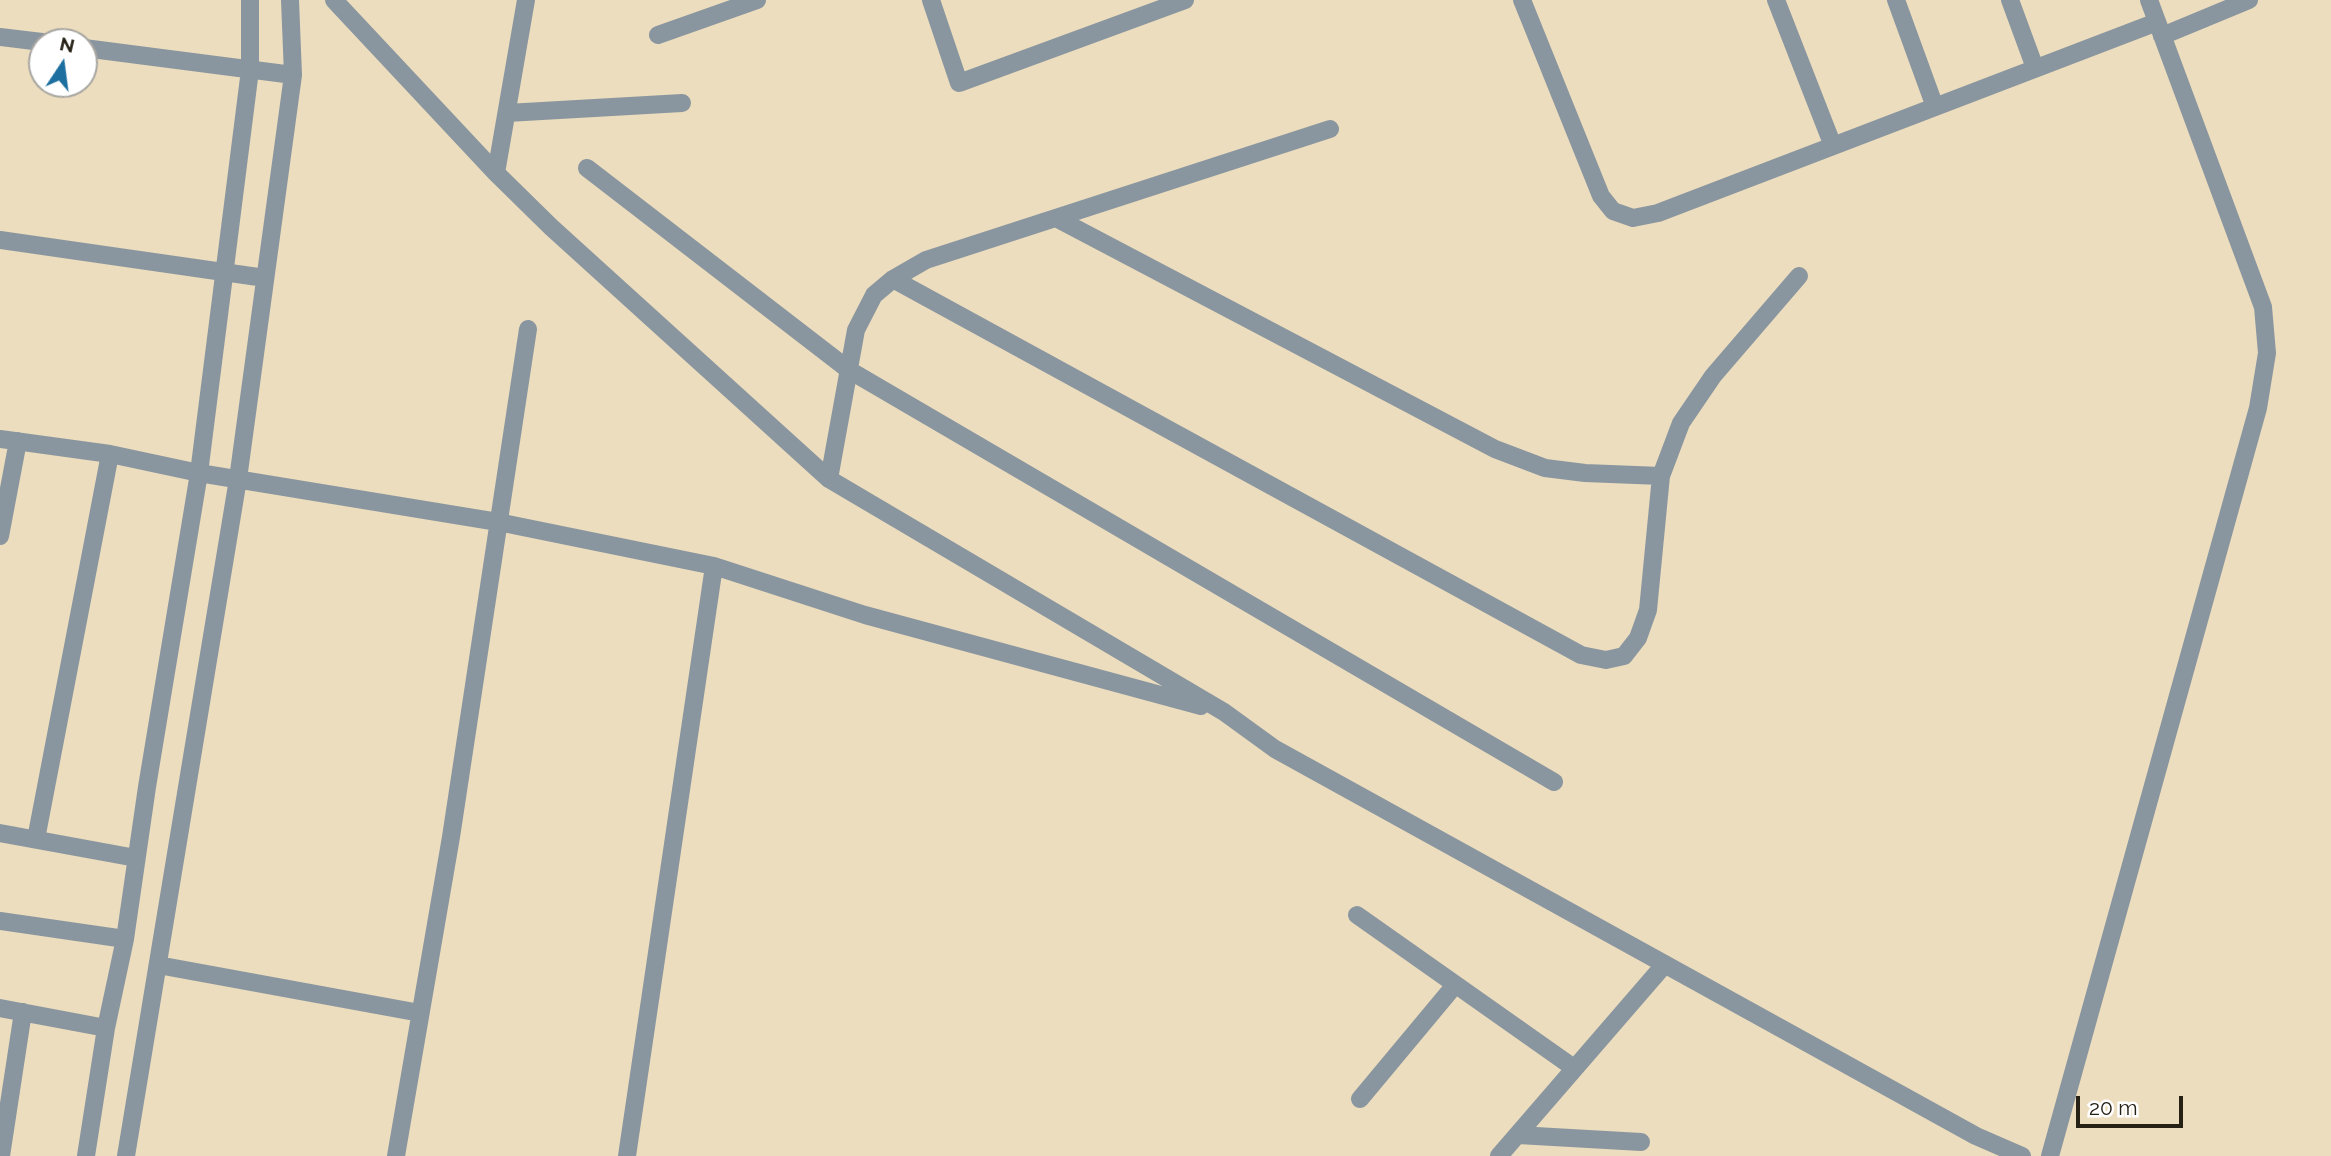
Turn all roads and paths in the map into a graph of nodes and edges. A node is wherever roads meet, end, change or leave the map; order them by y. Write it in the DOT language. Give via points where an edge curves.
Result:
graph roads {
  1 [pos="250,0"];
  2 [pos="290,0"];
  3 [pos="334,0"];
  4 [pos="526,0"];
  5 [pos="757,0"];
  6 [pos="931,0"];
  7 [pos="1185,0"];
  8 [pos="1522,0"];
  9 [pos="1776,0"];
  10 [pos="1896,0"];
  11 [pos="2010,0"];
  12 [pos="2148,0"];
  13 [pos="2249,0"];
  14 [pos="2159,29"];
  15 [pos="658,36"];
  16 [pos="0,37"];
  17 [pos="28,40"];
  18 [pos="98,50"];
  19 [pos="2035,68"];
  20 [pos="250,70"];
  21 [pos="293,75"];
  22 [pos="682,103"];
  23 [pos="1935,107"];
  24 [pos="507,113"];
  25 [pos="1330,129"];
  26 [pos="1833,146"];
  27 [pos="587,168"];
  28 [pos="496,173"];
  29 [pos="1056,218"];
  30 [pos="0,240"];
  31 [pos="226,272"];
  32 [pos="1799,276"];
  33 [pos="265,278"];
  34 [pos="893,279"];
  35 [pos="528,329"];
  36 [pos="849,370"];
  37 [pos="0,439"];
  38 [pos="18,441"];
  39 [pos="110,454"];
  40 [pos="199,473"];
  41 [pos="1661,476"];
  42 [pos="238,479"];
  43 [pos="829,479"];
  44 [pos="498,522"];
  45 [pos="0,536"];
  46 [pos="714,566"];
  47 [pos="1224,712"];
  48 [pos="1554,782"];
  49 [pos="0,833"];
  50 [pos="36,839"];
  51 [pos="136,858"];
  52 [pos="1357,915"];
  53 [pos="0,921"];
  54 [pos="125,939"];
  55 [pos="1665,964"];
  56 [pos="159,965"];
  57 [pos="1455,985"];
  58 [pos="0,1008"];
  59 [pos="23,1012"];
  60 [pos="420,1013"];
  61 [pos="106,1028"];
  62 [pos="1574,1068"];
  63 [pos="1360,1099"];
  64 [pos="1518,1135"];
  65 [pos="1641,1142"];
  66 [pos="1,1156"];
  67 [pos="86,1156"];
  68 [pos="126,1156"];
  69 [pos="396,1156"];
  70 [pos="626,1156"];
  71 [pos="1499,1156"];
  72 [pos="2022,1156"];
  73 [pos="2050,1156"];
  1 -- 20 [label="street"];
  2 -- 21 [label="street"];
  3 -- 28 [label="street"];
  4 -- 24 [label="street"];
  5 -- 15 [label="street"];
  6 -- 7 [label="street" via="959,83"];
  8 -- 26 [label="street" via="1601,196 1613,211 1633,218 1658,213"];
  9 -- 26 [label="street"];
  10 -- 23 [label="street"];
  11 -- 19 [label="street"];
  12 -- 14 [label="street"];
  13 -- 14 [label="street"];
  14 -- 19 [label="street"];
  14 -- 73 [label="street" via="2263,307 2267,353 2258,408"];
  16 -- 17 [label="street"];
  18 -- 20 [label="street"];
  19 -- 23 [label="street"];
  20 -- 21 [label="street"];
  20 -- 31 [label="street"];
  21 -- 33 [label="street"];
  22 -- 24 [label="street"];
  23 -- 26 [label="street"];
  24 -- 28 [label="street"];
  25 -- 29 [label="street"];
  27 -- 36 [label="street"];
  28 -- 43 [label="street"];
  29 -- 34 [label="street" via="926,260"];
  29 -- 41 [label="street" via="1495,449 1545,468"];
  30 -- 31 [label="street"];
  31 -- 33 [label="street"];
  31 -- 40 [label="street"];
  32 -- 41 [label="street" via="1681,423"];
  33 -- 42 [label="street"];
  34 -- 36 [label="street" via="874,295 856,330"];
  34 -- 41 [label="street" via="1581,655 1605,660 1624,656 1638,638 1648,610"];
  35 -- 44 [label="street"];
  36 -- 43 [label="street"];
  36 -- 48 [label="street"];
  37 -- 38 [label="street"];
  38 -- 39 [label="street"];
  38 -- 45 [label="street"];
  39 -- 40 [label="street"];
  39 -- 50 [label="street"];
  40 -- 42 [label="street"];
  40 -- 51 [label="street"];
  42 -- 44 [label="street"];
  42 -- 56 [label="street"];
  43 -- 47 [label="street"];
  44 -- 46 [label="street"];
  44 -- 60 [label="street"];
  46 -- 47 [label="street" via="865,615"];
  46 -- 70 [label="street"];
  47 -- 55 [label="street" via="1275,749"];
  49 -- 50 [label="street"];
  50 -- 51 [label="street"];
  51 -- 54 [label="street"];
  52 -- 57 [label="street"];
  53 -- 54 [label="street"];
  54 -- 61 [label="street"];
  55 -- 62 [label="street"];
  55 -- 72 [label="street" via="1976,1136"];
  56 -- 60 [label="street"];
  56 -- 68 [label="street"];
  57 -- 62 [label="street"];
  57 -- 63 [label="street"];
  58 -- 59 [label="street"];
  59 -- 61 [label="street"];
  59 -- 66 [label="street"];
  60 -- 69 [label="street"];
  61 -- 67 [label="street"];
  62 -- 64 [label="street"];
  64 -- 65 [label="street"];
  64 -- 71 [label="street"];
}
